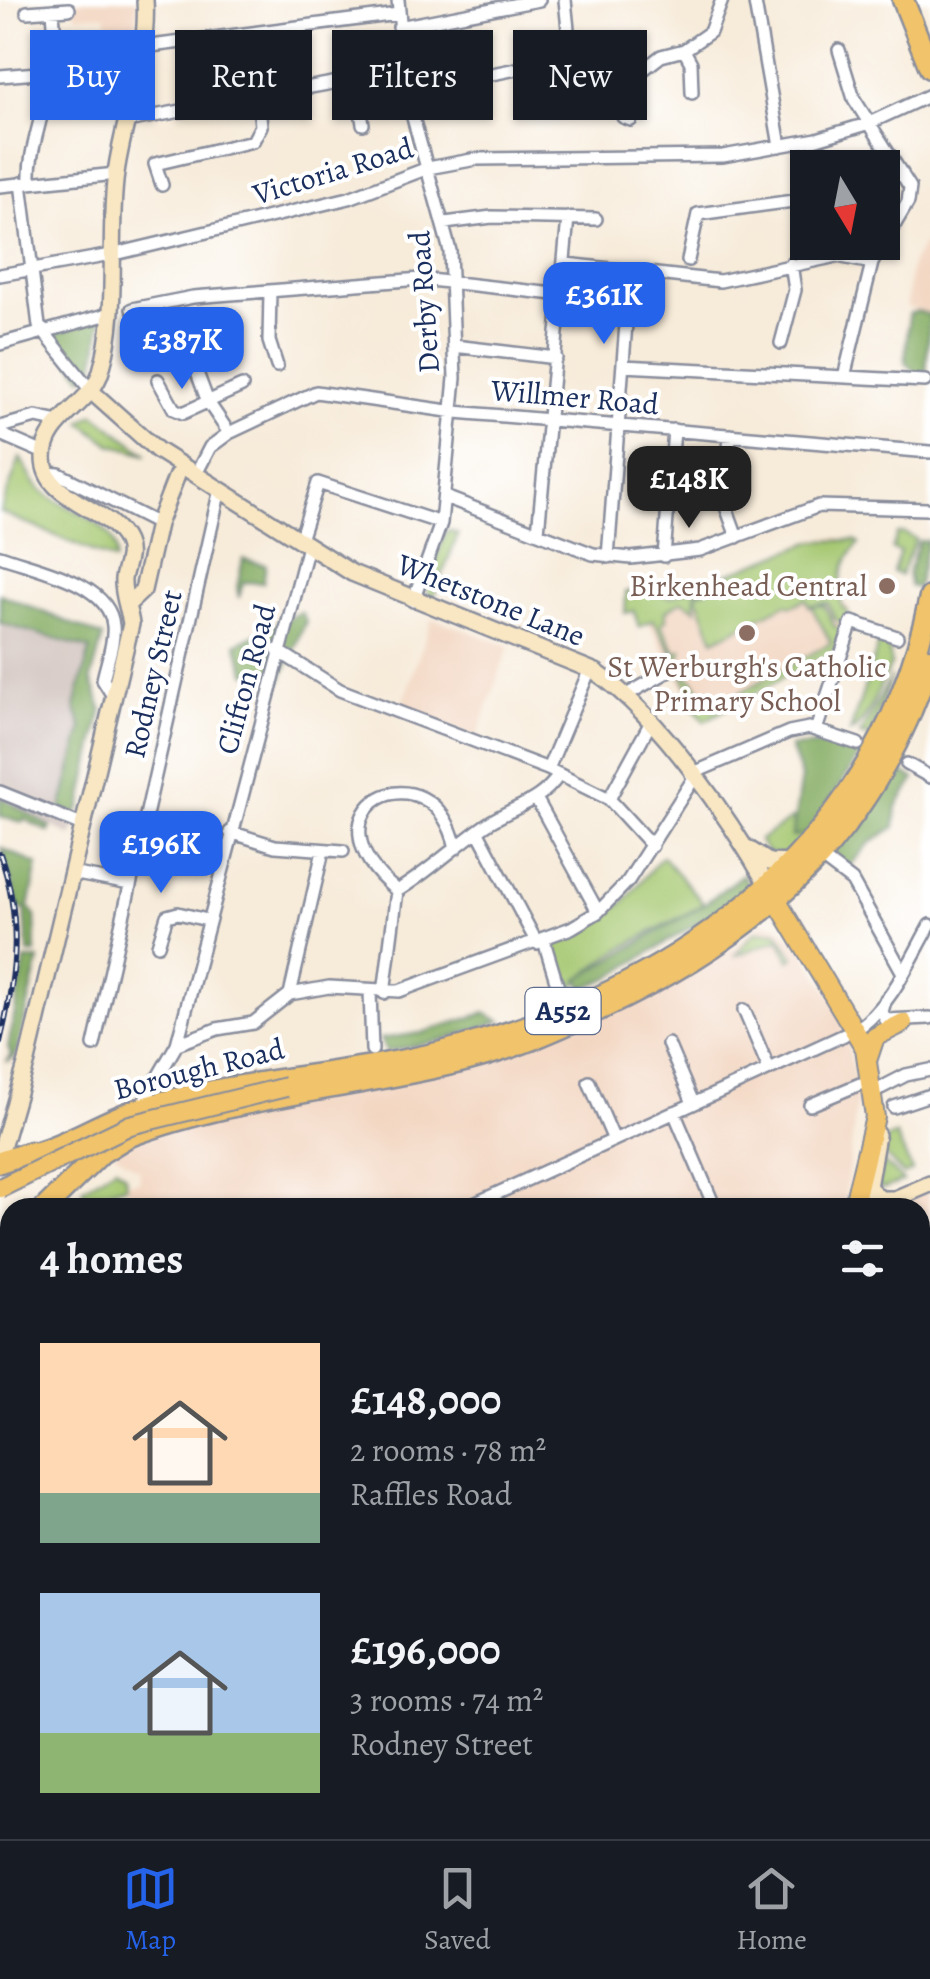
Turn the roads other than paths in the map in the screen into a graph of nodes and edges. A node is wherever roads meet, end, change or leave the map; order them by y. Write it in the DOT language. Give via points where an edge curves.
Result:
graph roads {
  1 [pos="145,0"];
  2 [pos="398,0"];
  3 [pos="540,0"];
  4 [pos="566,0"];
  5 [pos="722,0"];
  6 [pos="902,0"];
  7 [pos="755,2"];
  8 [pos="69,8"];
  9 [pos="53,10"];
  10 [pos="27,12"];
  11 [pos="398,20"];
  12 [pos="53,30"];
  13 [pos="144,30"];
  14 [pos="399,30"];
  15 [pos="155,46"];
  16 [pos="684,50"];
  17 [pos="839,50"];
  18 [pos="647,67"];
  19 [pos="930,68"];
  20 [pos="30,73"];
  21 [pos="493,75"];
  22 [pos="0,76"];
  23 [pos="692,93"];
  24 [pos="930,95"];
  25 [pos="175,112"];
  26 [pos="42,120"];
  27 [pos="261,120"];
  28 [pos="362,120"];
  29 [pos="415,120"];
  30 [pos="126,121"];
  31 [pos="363,124"];
  32 [pos="868,124"];
  33 [pos="780,146"];
  34 [pos="428,168"];
  35 [pos="116,174"];
  36 [pos="902,174"];
  37 [pos="25,183"];
  38 [pos="162,185"];
  39 [pos="0,186"];
  40 [pos="790,201"];
  41 [pos="568,218"];
  42 [pos="596,219"];
  43 [pos="445,223"];
  44 [pos="111,255"];
  45 [pos="688,260"];
  46 [pos="872,262"];
  47 [pos="566,264"];
  48 [pos="791,264"];
  49 [pos="29,267"];
  50 [pos="630,272"];
  51 [pos="0,275"];
  52 [pos="452,279"];
  53 [pos="270,291"];
  54 [pos="564,295"];
  55 [pos="138,303"];
  56 [pos="112,313"];
  57 [pos="202,332"];
  58 [pos="42,334"];
  59 [pos="781,342"];
  60 [pos="0,344"];
  61 [pos="454,346"];
  62 [pos="556,358"];
  63 [pos="277,366"];
  64 [pos="623,366"];
  65 [pos="844,377"];
  66 [pos="158,380"];
  67 [pos="925,381"];
  68 [pos="242,386"];
  69 [pos="92,392"];
  70 [pos="208,402"];
  71 [pos="455,412"];
  72 [pos="548,420"];
  73 [pos="59,422"];
  74 [pos="618,426"];
  75 [pos="674,430"];
  76 [pos="0,431"];
  77 [pos="229,433"];
  78 [pos="730,435"];
  79 [pos="44,452"];
  80 [pos="930,452"];
  81 [pos="47,473"];
  82 [pos="196,474"];
  83 [pos="177,475"];
  84 [pos="219,497"];
  85 [pos="445,497"];
  86 [pos="928,509"];
  87 [pos="441,523"];
  88 [pos="158,524"];
  89 [pos="538,532"];
  90 [pos="737,537"];
  91 [pos="304,543"];
  92 [pos="0,556"];
  93 [pos="664,556"];
  94 [pos="608,558"];
  95 [pos="930,597"];
  96 [pos="413,601"];
  97 [pos="127,605"];
  98 [pos="892,632"];
  99 [pos="277,650"];
  100 [pos="930,659"];
  101 [pos="676,667"];
  102 [pos="590,669"];
  103 [pos="628,694"];
  104 [pos="113,696"];
  105 [pos="651,722"];
  106 [pos="816,730"];
  107 [pos="858,744"];
  108 [pos="906,764"];
  109 [pos="554,772"];
  110 [pos="692,776"];
  111 [pos="930,777"];
  112 [pos="0,792"];
  113 [pos="609,799"];
  114 [pos="537,800"];
  115 [pos="82,826"];
  116 [pos="230,832"];
  117 [pos="478,832"];
  118 [pos="744,845"];
  119 [pos="652,846"];
  120 [pos="456,848"];
  121 [pos="323,850"];
  122 [pos="344,851"];
  123 [pos="819,856"];
  124 [pos="792,864"];
  125 [pos="71,873"];
  126 [pos="130,884"];
  127 [pos="397,891"];
  128 [pos="779,892"];
  129 [pos="598,912"];
  130 [pos="207,920"];
  131 [pos="756,920"];
  132 [pos="929,928"];
  133 [pos="798,933"];
  134 [pos="540,942"];
  135 [pos="158,945"];
  136 [pos="902,971"];
  137 [pos="370,991"];
  138 [pos="559,991"];
  139 [pos="384,993"];
  140 [pos="290,994"];
  141 [pos="886,998"];
  142 [pos="744,1010"];
  143 [pos="930,1018"];
  144 [pos="904,1022"];
  145 [pos="850,1032"];
  146 [pos="177,1044"];
  147 [pos="668,1044"];
  148 [pos="94,1046"];
  149 [pos="372,1050"];
  150 [pos="867,1061"];
  151 [pos="769,1069"];
  152 [pos="930,1070"];
  153 [pos="333,1078"];
  154 [pos="589,1082"];
  155 [pos="867,1088"];
  156 [pos="930,1095"];
  157 [pos="897,1099"];
  158 [pos="693,1103"];
  159 [pos="810,1105"];
  160 [pos="140,1108"];
  161 [pos="674,1112"];
  162 [pos="875,1116"];
  163 [pos="8,1134"];
  164 [pos="614,1140"];
  165 [pos="31,1153"];
  166 [pos="0,1158"];
  167 [pos="61,1182"];
  168 [pos="930,1184"];
  169 [pos="0,1188"];
  170 [pos="51,1198"];
  171 [pos="487,1198"];
  172 [pos="712,1198"];
  173 [pos="844,1198"];
  174 [pos="855,1198"];
  175 [pos="879,1198"];
  176 [pos="896,1198"];
  1 -- 13 [label="main road"];
  2 -- 11 [label="street, Derby Road"];
  3 -- 11 [label="street"];
  4 -- 21 [label="street" via="571,58"];
  5 -- 16 [label="street" via="710,32"];
  6 -- 19 [label="highway"];
  7 -- 33 [label="street"];
  8 -- 9 [label="street"];
  9 -- 10 [label="street"];
  9 -- 12 [label="street"];
  11 -- 14 [label="street, Derby Road"];
  11 -- 15 [label="street" via="196,36"];
  16 -- 18 [label="street"];
  16 -- 23 [label="street"];
  17 -- 32 [label="street"];
  20 -- 22 [label="street"];
  24 -- 32 [label="street, Victoria Road"];
  25 -- 30 [label="street"];
  26 -- 37 [label="street"];
  27 -- 38 [label="street" via="253,141 155,164"];
  28 -- 31 [label="street"];
  29 -- 34 [label="street, Derby Road"];
  30 -- 35 [label="main road"];
  32 -- 33 [label="street, Victoria Road"];
  32 -- 36 [label="street"];
  33 -- 34 [label="street, Victoria Road" via="680,160 476,159"];
  34 -- 43 [label="street, Derby Road"];
  34 -- 44 [label="street, Victoria Road" via="349,198"];
  35 -- 37 [label="street"];
  35 -- 44 [label="main road"];
  36 -- 46 [label="street" via="910,186 908,202"];
  37 -- 39 [label="street"];
  37 -- 49 [label="street"];
  40 -- 45 [label="street" via="698,214"];
  41 -- 42 [label="street"];
  41 -- 43 [label="street"];
  41 -- 47 [label="street"];
  43 -- 52 [label="street, Derby Road"];
  44 -- 49 [label="street, Victoria Road"];
  44 -- 56 [label="main road"];
  46 -- 48 [label="street" via="837,256"];
  46 -- 65 [label="street"];
  47 -- 50 [label="street"];
  47 -- 54 [label="street"];
  48 -- 50 [label="street" via="720,281"];
  48 -- 59 [label="street" via="795,290"];
  49 -- 51 [label="street, Victoria Road"];
  49 -- 58 [label="street"];
  50 -- 64 [label="street"];
  52 -- 53 [label="street"];
  52 -- 54 [label="street"];
  52 -- 61 [label="street, Derby Road"];
  53 -- 55 [label="street"];
  53 -- 63 [label="street" via="269,341"];
  54 -- 62 [label="street"];
  56 -- 58 [label="street"];
  56 -- 69 [label="main road"];
  57 -- 70 [label="street" via="196,370"];
  58 -- 60 [label="street"];
  58 -- 69 [label="street"];
  61 -- 62 [label="street"];
  61 -- 71 [label="street, Derby Road"];
  62 -- 72 [label="street"];
  64 -- 65 [label="street"];
  64 -- 74 [label="street"];
  65 -- 67 [label="street"];
  66 -- 70 [label="street" via="174,410"];
  68 -- 70 [label="street"];
  69 -- 73 [label="main road"];
  69 -- 82 [label="main road, Whetstone Lane" via="157,450"];
  70 -- 77 [label="street"];
  71 -- 72 [label="street, Willmer Road"];
  71 -- 77 [label="street, Willmer Road" via="316,392"];
  71 -- 85 [label="street, Derby Road"];
  72 -- 74 [label="street, Willmer Road"];
  72 -- 89 [label="street"];
  73 -- 76 [label="street" via="36,417"];
  73 -- 79 [label="main road"];
  74 -- 75 [label="street, Willmer Road"];
  74 -- 94 [label="street"];
  75 -- 78 [label="street, Willmer Road"];
  75 -- 93 [label="street"];
  76 -- 79 [label="street"];
  77 -- 82 [label="street" via="210,448"];
  78 -- 80 [label="street, Willmer Road"];
  78 -- 90 [label="street" via="725,504"];
  79 -- 81 [label="main road"];
  81 -- 88 [label="street"];
  81 -- 97 [label="main road" via="125,538"];
  82 -- 84 [label="main road, Whetstone Lane"];
  83 -- 88 [label="main road"];
  84 -- 91 [label="main road, Whetstone Lane"];
  84 -- 126 [label="street, Rodney Street"];
  85 -- 87 [label="street, Derby Road"];
  85 -- 89 [label="street"];
  86 -- 90 [label="street" via="819,506"];
  87 -- 91 [label="street, Clifton Road" via="318,483"];
  87 -- 96 [label="street, Derby Road"];
  88 -- 97 [label="main road" via="142,590"];
  89 -- 94 [label="street"];
  90 -- 93 [label="street"];
  91 -- 96 [label="main road, Whetstone Lane"];
  91 -- 99 [label="street, Clifton Road"];
  92 -- 104 [label="street" via="100,595 114,628 103,680"];
  93 -- 94 [label="street"];
  95 -- 124 [label="highway, A552" via="910,673 884,732"];
  96 -- 102 [label="main road, Whetstone Lane"];
  97 -- 104 [label="main road" via="130,624"];
  98 -- 106 [label="street" via="852,622"];
  99 -- 109 [label="street" via="340,690"];
  99 -- 116 [label="street, Clifton Road"];
  100 -- 123 [label="highway, Borough Road / A552" via="916,703 876,779"];
  101 -- 103 [label="street"];
  102 -- 103 [label="main road, Whetstone Lane"];
  102 -- 109 [label="street"];
  103 -- 105 [label="main road, Whetstone Lane"];
  104 -- 115 [label="main road"];
  105 -- 110 [label="main road, Whetstone Lane"];
  105 -- 113 [label="street"];
  106 -- 107 [label="street"];
  106 -- 110 [label="street" via="789,732"];
  108 -- 111 [label="street"];
  109 -- 113 [label="street"];
  109 -- 114 [label="street"];
  110 -- 118 [label="main road, Whetstone Lane"];
  110 -- 119 [label="street"];
  112 -- 115 [label="street"];
  113 -- 119 [label="street"];
  114 -- 117 [label="street"];
  114 -- 129 [label="street"];
  115 -- 125 [label="main road"];
  116 -- 121 [label="street" via="276,846"];
  116 -- 130 [label="street, Clifton Road"];
  117 -- 120 [label="street"];
  117 -- 134 [label="street"];
  118 -- 124 [label="main road" via="769,862"];
  118 -- 128 [label="main road, Whetstone Lane"];
  119 -- 129 [label="street"];
  120 -- 127 [label="street"];
  120 -- 127 [label="street" via="450,824 430,800 398,792 382,797 362,814 360,850"];
  121 -- 122 [label="street"];
  121 -- 140 [label="street"];
  123 -- 128 [label="highway, Borough Road / A552"];
  123 -- 136 [label="street" via="852,881"];
  124 -- 128 [label="highway, A552"];
  125 -- 126 [label="street"];
  125 -- 163 [label="main road"];
  126 -- 148 [label="street, Rodney Street"];
  127 -- 139 [label="street"];
  128 -- 131 [label="highway, Borough Road / A552"];
  128 -- 133 [label="main road, Whetstone Lane"];
  128 -- 153 [label="highway, A552" via="671,958 540,1021"];
  129 -- 134 [label="street"];
  130 -- 135 [label="street" via="173,913 164,920"];
  130 -- 146 [label="street, Clifton Road"];
  131 -- 133 [label="main road" via="770,919"];
  131 -- 153 [label="highway, Borough Road / A552" via="657,981 503,1050"];
  132 -- 136 [label="street"];
  133 -- 145 [label="main road, Whetstone Lane"];
  134 -- 138 [label="street"];
  134 -- 139 [label="street"];
  136 -- 141 [label="street"];
  137 -- 139 [label="street"];
  137 -- 140 [label="street" via="329,987"];
  137 -- 149 [label="street"];
  140 -- 146 [label="street" via="253,1023"];
  141 -- 144 [label="street" via="882,1017"];
  141 -- 145 [label="street" via="867,1023"];
  142 -- 151 [label="street"];
  143 -- 144 [label="street"];
  144 -- 150 [label="main road" via="876,1036"];
  145 -- 150 [label="main road, Whetstone Lane"];
  145 -- 151 [label="street"];
  145 -- 155 [label="main road"];
  146 -- 160 [label="street, Clifton Road"];
  147 -- 158 [label="street"];
  150 -- 155 [label="main road, Whetstone Lane"];
  151 -- 158 [label="street"];
  152 -- 155 [label="street"];
  153 -- 160 [label="highway, Borough Road / A552" via="270,1078"];
  153 -- 167 [label="highway, Borough Road / A552" via="147,1130 111,1145"];
  153 -- 169 [label="main road, Borough Road, bridge" via="130,1124"];
  154 -- 164 [label="street"];
  155 -- 159 [label="street"];
  155 -- 162 [label="main road"];
  155 -- 173 [label="main road"];
  156 -- 157 [label="street"];
  158 -- 161 [label="street"];
  160 -- 165 [label="highway, Borough Road / A552"];
  161 -- 164 [label="street"];
  161 -- 172 [label="street"];
  162 -- 174 [label="main road"];
  162 -- 175 [label="main road" via="878,1140 868,1187"];
  163 -- 165 [label="main road" via="15,1149"];
  163 -- 166 [label="main road"];
  164 -- 171 [label="street"];
  165 -- 166 [label="highway, A552"];
  165 -- 167 [label="highway" via="52,1155"];
  167 -- 170 [label="highway, Borough Road"];
  168 -- 176 [label="main road"];
}
